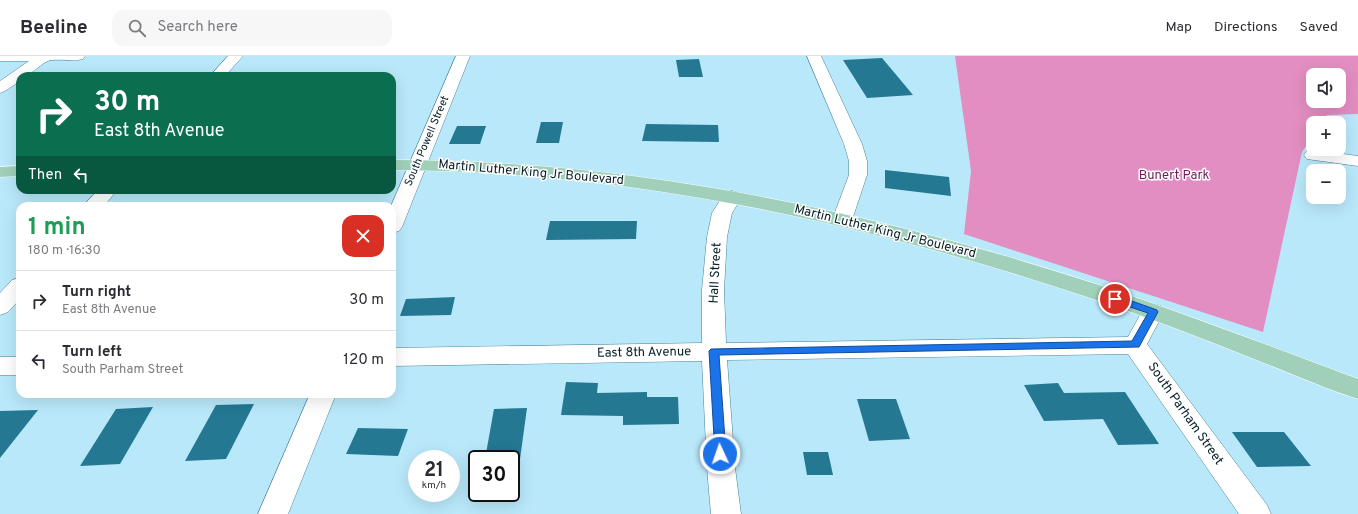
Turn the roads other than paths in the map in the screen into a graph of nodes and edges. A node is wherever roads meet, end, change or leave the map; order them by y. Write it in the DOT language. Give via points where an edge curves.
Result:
graph roads {
  1 [pos="45,56"];
  2 [pos="78,56"];
  3 [pos="236,56"];
  4 [pos="463,56"];
  5 [pos="814,56"];
  6 [pos="0,57"];
  7 [pos="22,72"];
  8 [pos="221,72"];
  9 [pos="16,77"];
  10 [pos="0,88"];
  11 [pos="1320,156"];
  12 [pos="1358,161"];
  13 [pos="396,165"];
  14 [pos="418,165"];
  15 [pos="16,171"];
  16 [pos="0,172"];
  17 [pos="104,194"];
  18 [pos="732,197"];
  19 [pos="97,202"];
  20 [pos="396,217"];
  21 [pos="842,220"];
  22 [pos="16,289"];
  23 [pos="0,307"];
  24 [pos="1153,312"];
  25 [pos="1135,345"];
  26 [pos="714,351"];
  27 [pos="396,357"];
  28 [pos="0,366"];
  29 [pos="16,366"];
  30 [pos="1358,389"];
  31 [pos="321,398"];
  32 [pos="273,514"];
  33 [pos="726,514"];
  34 [pos="1256,514"];
  1 -- 2 [label="street"];
  1 -- 6 [label="street"];
  1 -- 7 [label="street"];
  3 -- 8 [label="street"];
  4 -- 14 [label="street, South Powell Street"];
  5 -- 21 [label="street" via="858,161 858,175"];
  9 -- 10 [label="street"];
  11 -- 12 [label="street"];
  13 -- 14 [label="main road, Martin Luther King Jr Boulevard"];
  14 -- 18 [label="main road, Martin Luther King Jr Boulevard" via="496,168 586,176"];
  14 -- 20 [label="street, South Powell Street"];
  15 -- 16 [label="main road"];
  17 -- 19 [label="street"];
  18 -- 21 [label="main road, Martin Luther King Jr Boulevard"];
  18 -- 26 [label="street, Hall Street" via="722,213 717,237 713,290"];
  21 -- 24 [label="main road, Martin Luther King Jr Boulevard" via="1011,265"];
  22 -- 23 [label="street"];
  24 -- 25 [label="street"];
  24 -- 30 [label="main road, Martin Luther King Jr Boulevard"];
  25 -- 26 [label="street, East 8th Avenue"];
  25 -- 34 [label="street, South Parham Street"];
  26 -- 27 [label="street, East 8th Avenue"];
  26 -- 33 [label="street, Hall Street"];
  28 -- 29 [label="street"];
  31 -- 32 [label="street"];
}
